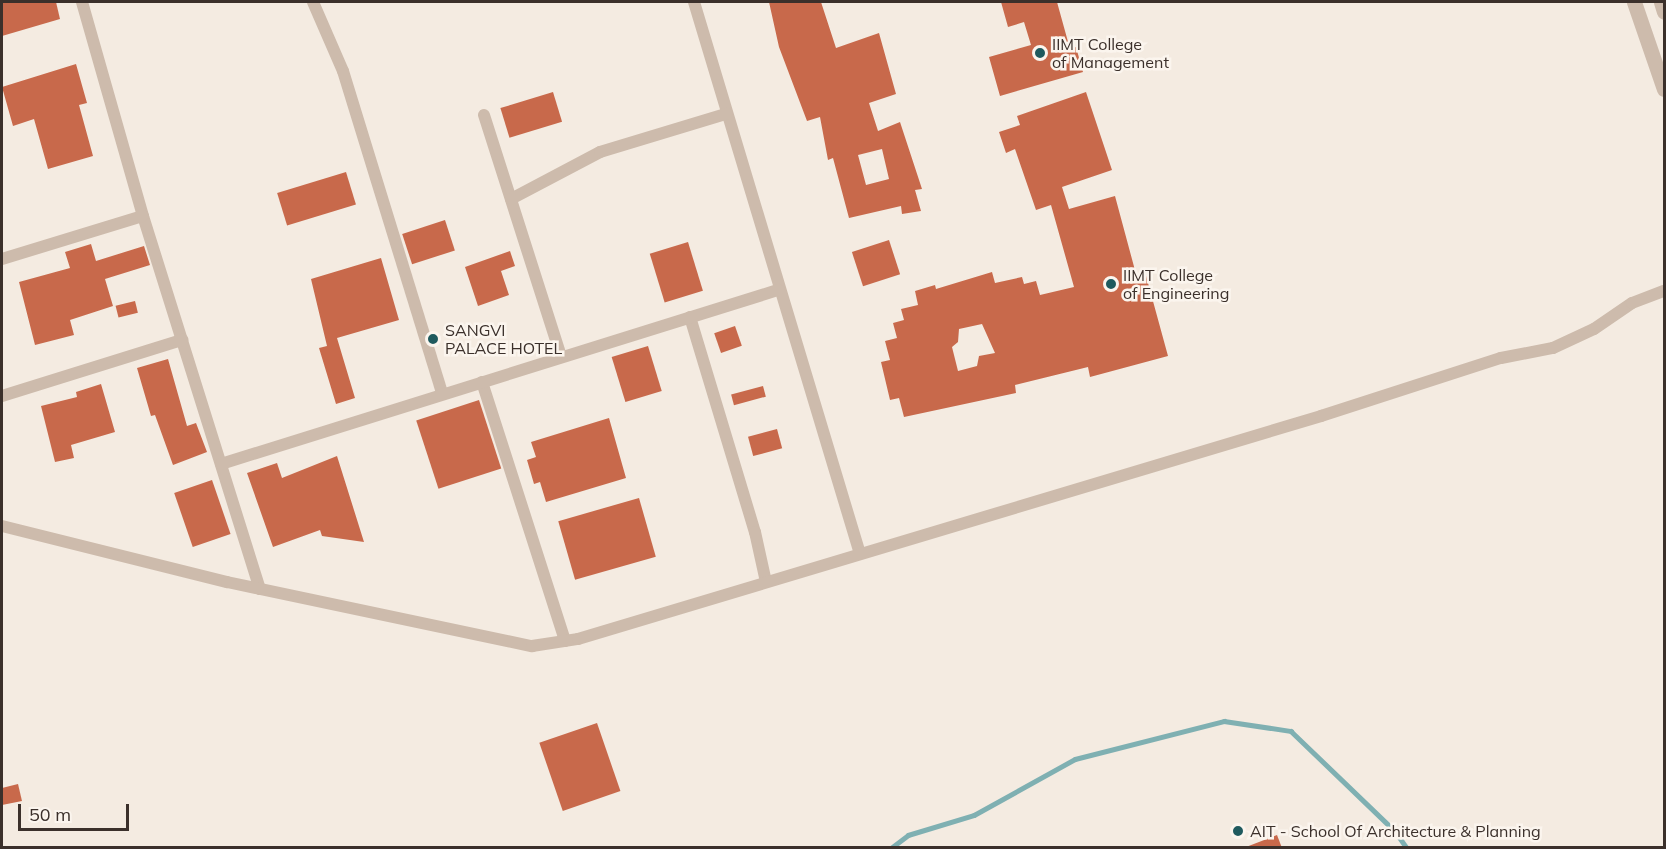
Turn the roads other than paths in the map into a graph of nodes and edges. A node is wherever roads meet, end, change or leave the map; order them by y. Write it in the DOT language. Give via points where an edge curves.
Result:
graph roads {
  1 [pos="82,2"];
  2 [pos="313,2"];
  3 [pos="694,2"];
  4 [pos="1634,2"];
  5 [pos="1661,2"];
  6 [pos="1665,12"];
  7 [pos="1665,89"];
  8 [pos="726,114"];
  9 [pos="484,115"];
  10 [pos="511,200"];
  11 [pos="142,216"];
  12 [pos="2,259"];
  13 [pos="778,290"];
  14 [pos="1665,291"];
  15 [pos="690,317"];
  16 [pos="182,340"];
  17 [pos="561,356"];
  18 [pos="482,382"];
  19 [pos="442,393"];
  20 [pos="2,396"];
  21 [pos="221,464"];
  22 [pos="2,526"];
  23 [pos="860,554"];
  24 [pos="766,582"];
  25 [pos="260,589"];
  26 [pos="565,641"];
  1 -- 11 [label="street"];
  2 -- 19 [label="street" via="343,71"];
  3 -- 8 [label="street"];
  4 -- 7 [label="street"];
  5 -- 6 [label="street"];
  8 -- 10 [label="street" via="600,152"];
  8 -- 13 [label="street"];
  9 -- 10 [label="street"];
  10 -- 17 [label="street"];
  11 -- 12 [label="street"];
  11 -- 16 [label="street"];
  13 -- 15 [label="street"];
  13 -- 23 [label="street"];
  14 -- 23 [label="street" via="1632,303 1594,329 1553,348 1501,358"];
  15 -- 17 [label="street"];
  15 -- 24 [label="street" via="755,532"];
  16 -- 20 [label="street"];
  16 -- 21 [label="street"];
  17 -- 18 [label="street"];
  18 -- 19 [label="street"];
  18 -- 26 [label="street"];
  19 -- 21 [label="street"];
  21 -- 25 [label="street"];
  22 -- 25 [label="street"];
  23 -- 24 [label="street"];
  24 -- 26 [label="street"];
  25 -- 26 [label="street" via="506,643 532,646"];
}
